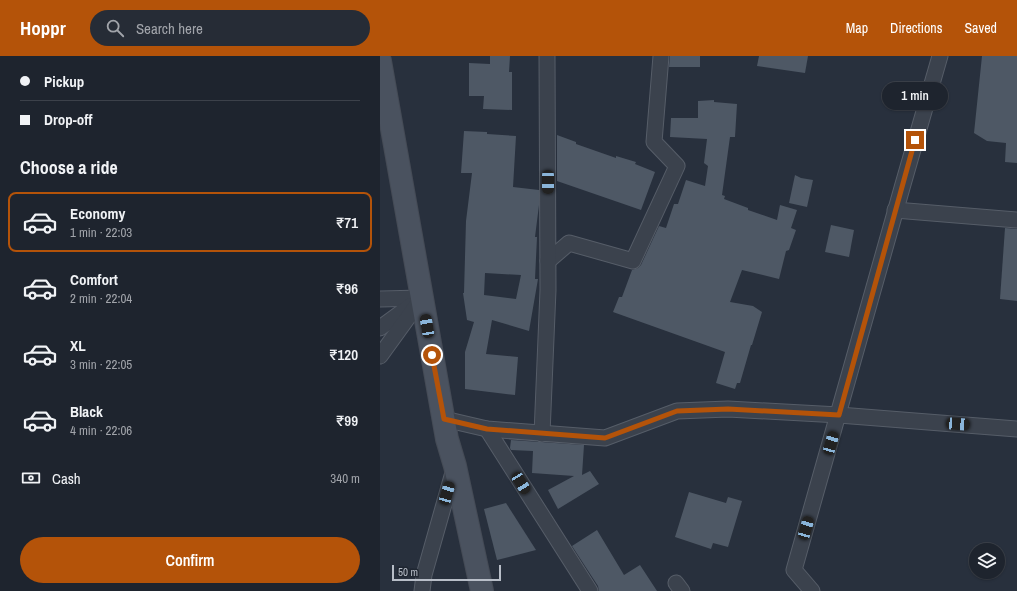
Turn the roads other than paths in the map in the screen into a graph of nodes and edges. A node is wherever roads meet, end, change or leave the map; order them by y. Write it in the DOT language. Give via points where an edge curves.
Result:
graph roads {
  1 [pos="547,56"];
  2 [pos="661,56"];
  3 [pos="940,56"];
  4 [pos="380,61"];
  5 [pos="386,134"];
  6 [pos="895,210"];
  7 [pos="1017,220"];
  8 [pos="548,261"];
  9 [pos="422,298"];
  10 [pos="380,299"];
  11 [pos="380,328"];
  12 [pos="380,356"];
  13 [pos="839,415"];
  14 [pos="444,419"];
  15 [pos="487,429"];
  16 [pos="1017,429"];
  17 [pos="542,434"];
  18 [pos="455,466"];
  19 [pos="422,591"];
  20 [pos="482,591"];
  21 [pos="590,591"];
  22 [pos="812,591"];
  1 -- 8 [label="street"];
  2 -- 8 [label="street" via="654,142 677,166 633,261 569,243"];
  3 -- 6 [label="street"];
  4 -- 5 [label="street"];
  5 -- 9 [label="street"];
  6 -- 7 [label="street"];
  6 -- 13 [label="street"];
  8 -- 17 [label="street"];
  9 -- 10 [label="street"];
  9 -- 11 [label="street"];
  9 -- 12 [label="street"];
  9 -- 14 [label="street"];
  13 -- 16 [label="street"];
  13 -- 17 [label="street" via="728,409 677,411 605,438"];
  13 -- 22 [label="street" via="794,570"];
  14 -- 15 [label="street"];
  14 -- 18 [label="street"];
  15 -- 17 [label="street"];
  15 -- 21 [label="street"];
  18 -- 19 [label="street" via="424,575"];
  18 -- 20 [label="street"];
}
